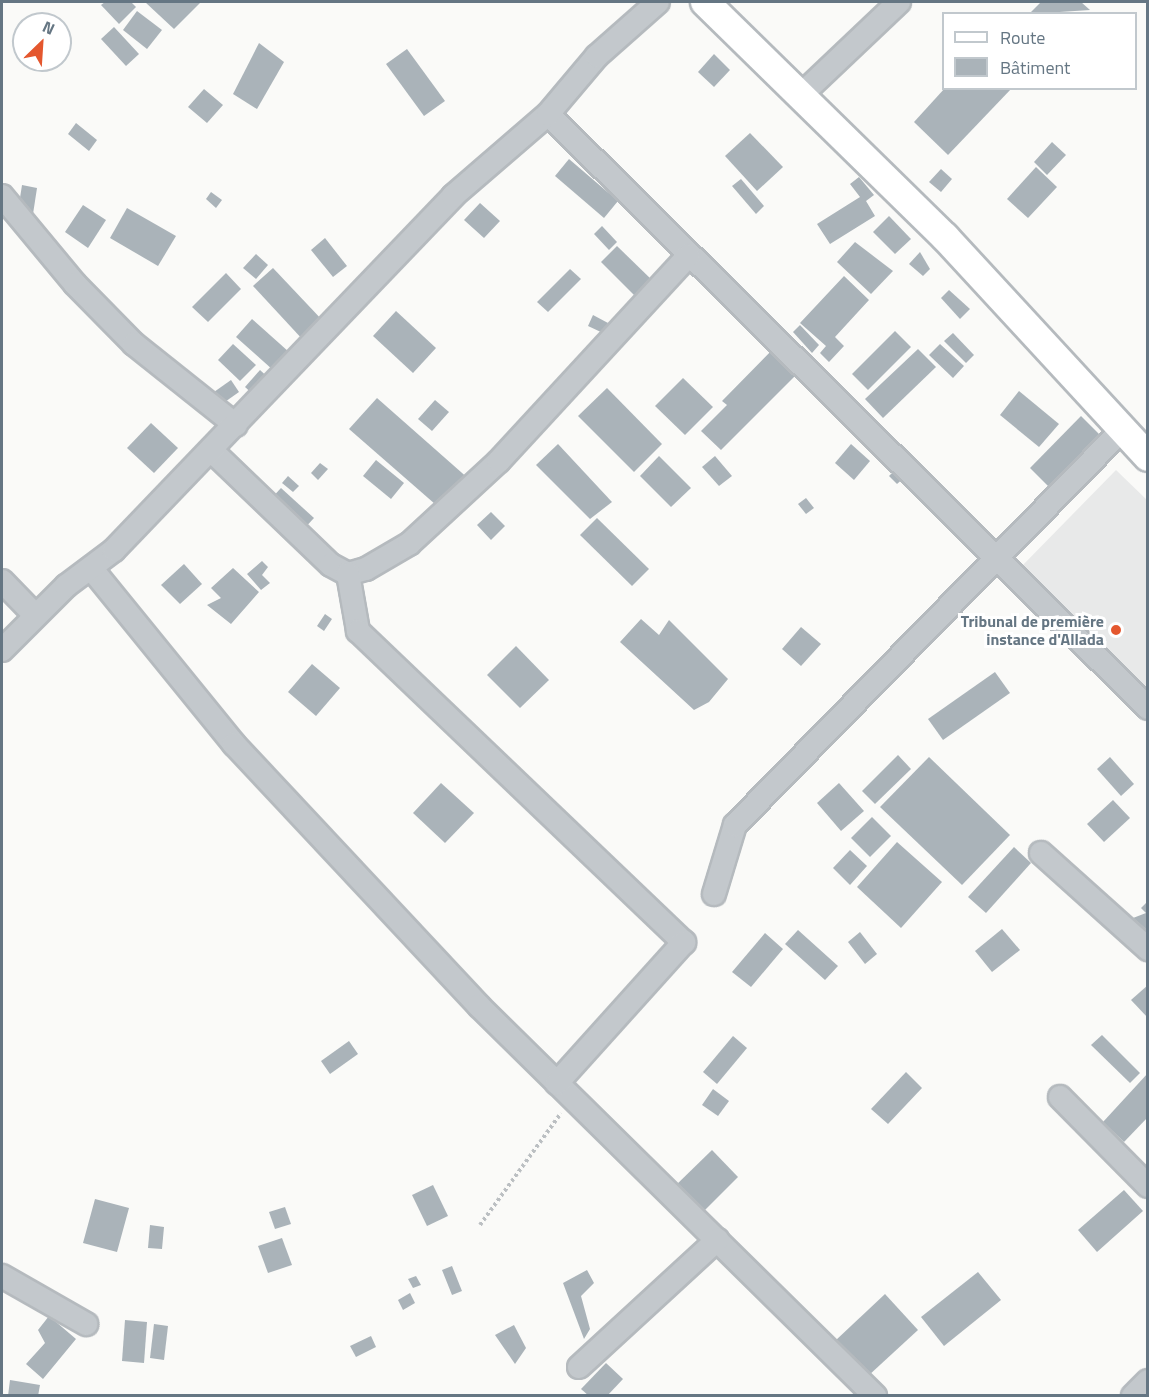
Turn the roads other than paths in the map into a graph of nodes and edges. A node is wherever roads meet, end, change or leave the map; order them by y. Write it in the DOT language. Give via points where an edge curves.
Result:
graph roads {
  1 [pos="658,2"];
  2 [pos="705,2"];
  3 [pos="899,2"];
  4 [pos="801,95"];
  5 [pos="548,114"];
  6 [pos="2,196"];
  7 [pos="689,255"];
  8 [pos="236,425"];
  9 [pos="1121,431"];
  10 [pos="213,452"];
  11 [pos="1148,457"];
  12 [pos="994,556"];
  13 [pos="91,568"];
  14 [pos="348,574"];
  15 [pos="2,581"];
  16 [pos="35,615"];
  17 [pos="2,650"];
  18 [pos="1148,708"];
  19 [pos="1041,853"];
  20 [pos="714,894"];
  21 [pos="1148,949"];
  22 [pos="565,1090"];
  23 [pos="1060,1097"];
  24 [pos="1148,1186"];
  25 [pos="717,1240"];
  26 [pos="2,1276"];
  27 [pos="86,1324"];
  28 [pos="579,1367"];
  29 [pos="1148,1381"];
  30 [pos="874,1395"];
  31 [pos="1133,1395"];
  1 -- 5 [label="street" via="597,56"];
  2 -- 4 [label="main road"];
  3 -- 4 [label="street"];
  4 -- 9 [label="main road" via="945,237"];
  5 -- 7 [label="street"];
  5 -- 8 [label="street" via="453,196 313,338"];
  6 -- 8 [label="street" via="75,284 134,344"];
  7 -- 12 [label="street"];
  7 -- 14 [label="street" via="499,461 409,544"];
  8 -- 10 [label="street"];
  9 -- 11 [label="main road"];
  9 -- 12 [label="street"];
  10 -- 13 [label="street"];
  10 -- 14 [label="street" via="331,565"];
  12 -- 18 [label="street"];
  12 -- 20 [label="street" via="735,825"];
  13 -- 16 [label="street"];
  13 -- 22 [label="street" via="234,744"];
  14 -- 22 [label="street" via="358,631 684,942"];
  15 -- 16 [label="street"];
  16 -- 17 [label="street"];
  19 -- 21 [label="street"];
  22 -- 25 [label="street"];
  23 -- 24 [label="street"];
  25 -- 28 [label="street"];
  25 -- 30 [label="street"];
  26 -- 27 [label="street"];
  29 -- 31 [label="street"];
}
